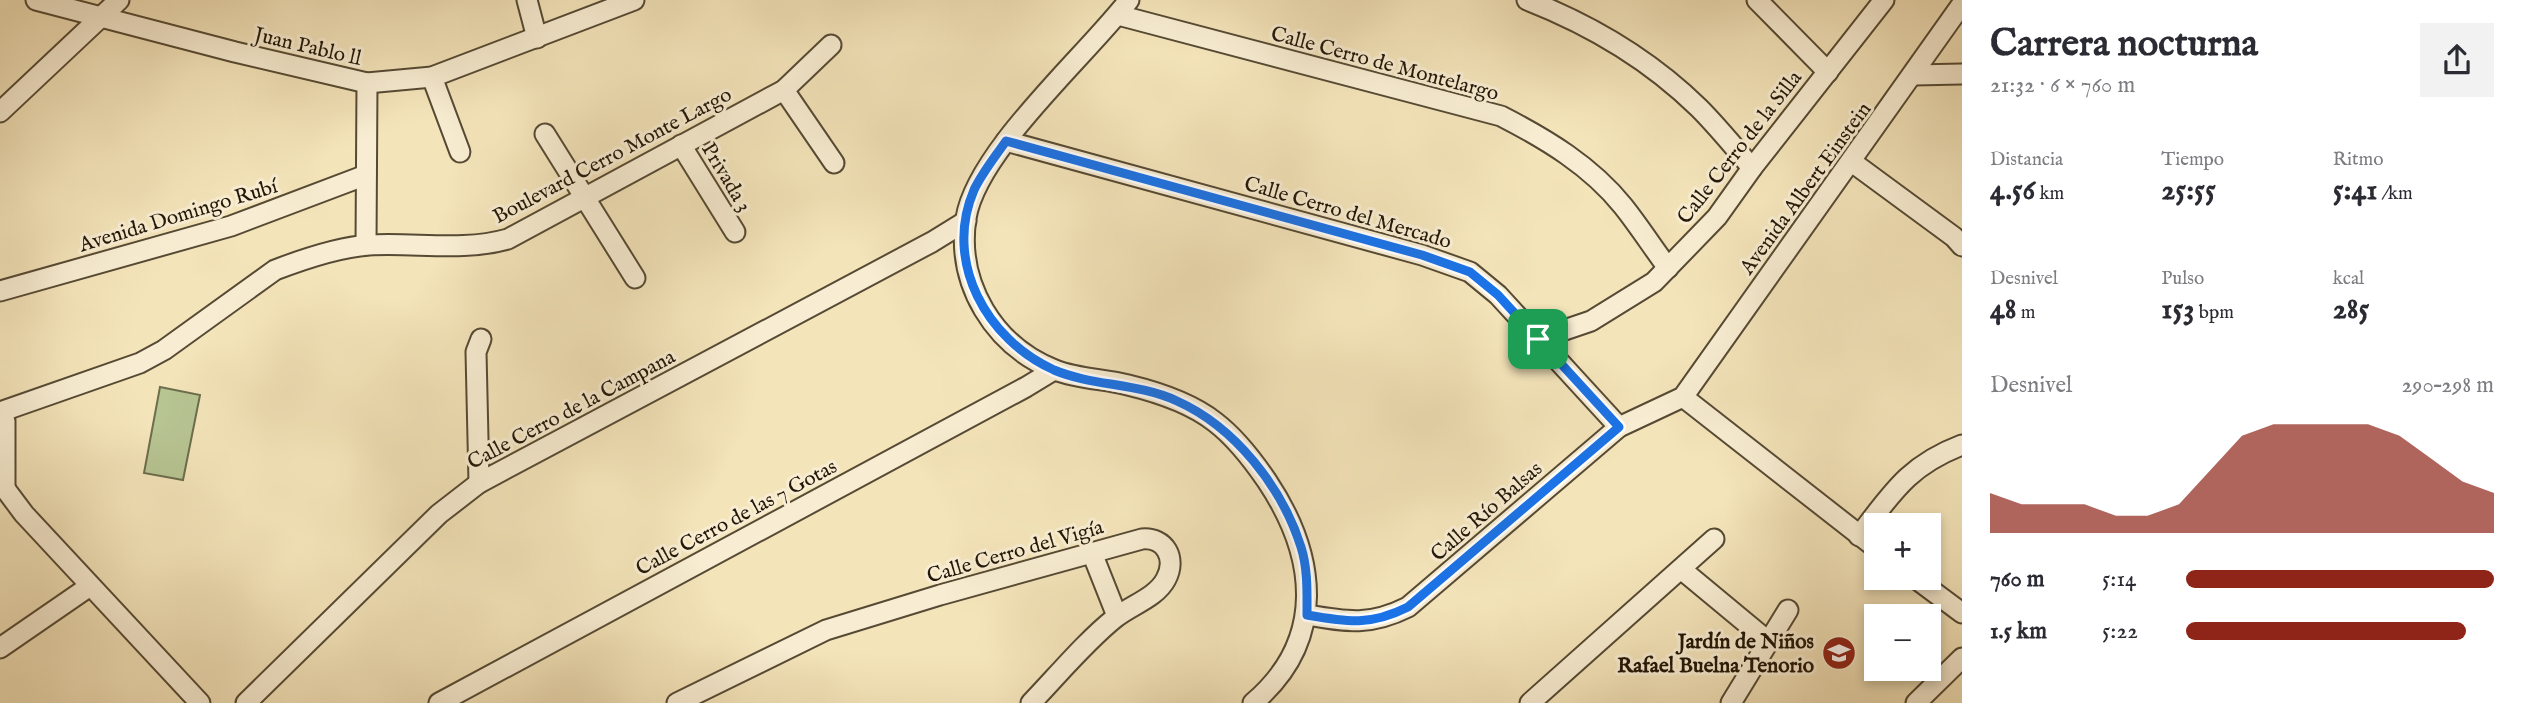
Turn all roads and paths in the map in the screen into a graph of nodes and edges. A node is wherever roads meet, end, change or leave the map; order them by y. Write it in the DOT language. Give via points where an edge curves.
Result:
graph roads {
  1 [pos="36,0"];
  2 [pos="119,0"];
  3 [pos="527,0"];
  4 [pos="634,0"];
  5 [pos="1527,0"];
  6 [pos="1758,0"];
  7 [pos="1884,0"];
  8 [pos="1962,4"];
  9 [pos="1123,7"];
  10 [pos="98,18"];
  11 [pos="537,38"];
  12 [pos="831,45"];
  13 [pos="1828,72"];
  14 [pos="1962,74"];
  15 [pos="1913,75"];
  16 [pos="432,78"];
  17 [pos="367,83"];
  18 [pos="784,90"];
  19 [pos="0,112"];
  20 [pos="545,134"];
  21 [pos="1006,141"];
  22 [pos="681,145"];
  23 [pos="460,152"];
  24 [pos="1852,162"];
  25 [pos="834,163"];
  26 [pos="1752,168"];
  27 [pos="366,175"];
  28 [pos="585,199"];
  29 [pos="966,221"];
  30 [pos="734,232"];
  31 [pos="366,245"];
  32 [pos="1962,246"];
  33 [pos="1668,268"];
  34 [pos="635,278"];
  35 [pos="0,290"];
  36 [pos="481,339"];
  37 [pos="1538,339"];
  38 [pos="1054,370"];
  39 [pos="1683,397"];
  40 [pos="4,417"];
  41 [pos="1619,427"];
  42 [pos="1962,445"];
  43 [pos="479,483"];
  44 [pos="2,490"];
  45 [pos="1859,536"];
  46 [pos="1714,539"];
  47 [pos="1864,540"];
  48 [pos="1092,553"];
  49 [pos="1681,569"];
  50 [pos="90,586"];
  51 [pos="1932,590"];
  52 [pos="1788,610"];
  53 [pos="1962,612"];
  54 [pos="1307,615"];
  55 [pos="1116,617"];
  56 [pos="1769,642"];
  57 [pos="0,648"];
  58 [pos="1962,658"];
  59 [pos="460,698"];
  60 [pos="200,703"];
  61 [pos="246,703"];
  62 [pos="439,703"];
  63 [pos="677,703"];
  64 [pos="1031,703"];
  65 [pos="1253,703"];
  66 [pos="1530,703"];
  67 [pos="1731,703"];
  68 [pos="1916,703"];
  1 -- 10 [label="street, Juan Pablo ll"];
  2 -- 10 [label="street"];
  3 -- 11 [label="street"];
  4 -- 11 [label="street, Juan Pablo ll"];
  5 -- 26 [label="street" via="1586,25 1644,62 1701,110"];
  6 -- 13 [label="street"];
  7 -- 13 [label="street, Calle Cerro de la Silla"];
  8 -- 15 [label="street, Avenida Albert Einstein"];
  9 -- 21 [label="street"];
  9 -- 33 [label="street, Calle Cerro de Montelargo" via="1501,116 1550,143 1601,182"];
  10 -- 17 [label="street, Juan Pablo ll"];
  10 -- 19 [label="street"];
  11 -- 16 [label="street, Juan Pablo ll"];
  12 -- 18 [label="street, Boulevard Cerro Monte Largo"];
  13 -- 26 [label="street, Calle Cerro de la Silla"];
  14 -- 15 [label="street"];
  15 -- 24 [label="street, Avenida Albert Einstein"];
  16 -- 17 [label="street, Juan Pablo ll"];
  16 -- 23 [label="street"];
  17 -- 27 [label="street"];
  18 -- 22 [label="street, Boulevard Cerro Monte Largo"];
  18 -- 25 [label="street"];
  20 -- 28 [label="street"];
  21 -- 29 [label="street" via="975,190"];
  21 -- 37 [label="street, Calle Cerro del Mercado" via="1470,272"];
  22 -- 28 [label="street, Boulevard Cerro Monte Largo"];
  22 -- 30 [label="street, Privada 3"];
  24 -- 32 [label="street"];
  24 -- 39 [label="street, Avenida Albert Einstein"];
  26 -- 33 [label="street, Calle Cerro de la Silla" via="1717,218"];
  27 -- 31 [label="street"];
  27 -- 35 [label="street, Avenida Domingo Rubí" via="231,226"];
  28 -- 31 [label="street, Boulevard Cerro Monte Largo" via="508,239 489,244"];
  28 -- 34 [label="street"];
  29 -- 38 [label="street" via="969,274 984,313 1010,342"];
  29 -- 43 [label="street, Calle Cerro de la Campana"];
  31 -- 40 [label="street, Boulevard Cerro Monte Largo" via="275,270 146,360"];
  33 -- 37 [label="street, Calle Cerro de la Silla" via="1654,282 1591,321"];
  36 -- 43 [label="street" via="476,352"];
  37 -- 41 [label="street, Calle Cerro del Mercado"];
  38 -- 54 [label="street" via="1177,400 1214,421 1232,438 1250,456 1283,506 1302,548"];
  38 -- 59 [label="street, Calle Cerro de las 7 Gotas"];
  39 -- 41 [label="street, Calle Río Balsas"];
  39 -- 45 [label="street"];
  40 -- 44 [label="street"];
  41 -- 54 [label="street, Calle Río Balsas" via="1408,607 1385,618 1354,623"];
  42 -- 45 [label="street" via="1900,482"];
  43 -- 61 [label="street, Calle Cerro de la Campana" via="439,514"];
  44 -- 50 [label="street"];
  45 -- 47 [label="street"];
  46 -- 49 [label="street"];
  48 -- 55 [label="street"];
  48 -- 55 [label="street, Calle Cerro del Vigía" via="1155,538 1168,555 1166,580"];
  48 -- 63 [label="street, Calle Cerro del Vigía" via="826,630"];
  49 -- 56 [label="street"];
  49 -- 66 [label="street"];
  50 -- 57 [label="street"];
  50 -- 60 [label="street"];
  51 -- 53 [label="street"];
  52 -- 56 [label="street"];
  54 -- 65 [label="street" via="1293,656 1270,689"];
  55 -- 64 [label="street, Calle Cerro del Vigía"];
  56 -- 67 [label="street"];
  58 -- 68 [label="street"];
  59 -- 62 [label="street, Calle Cerro de las 7 Gotas"];
}
